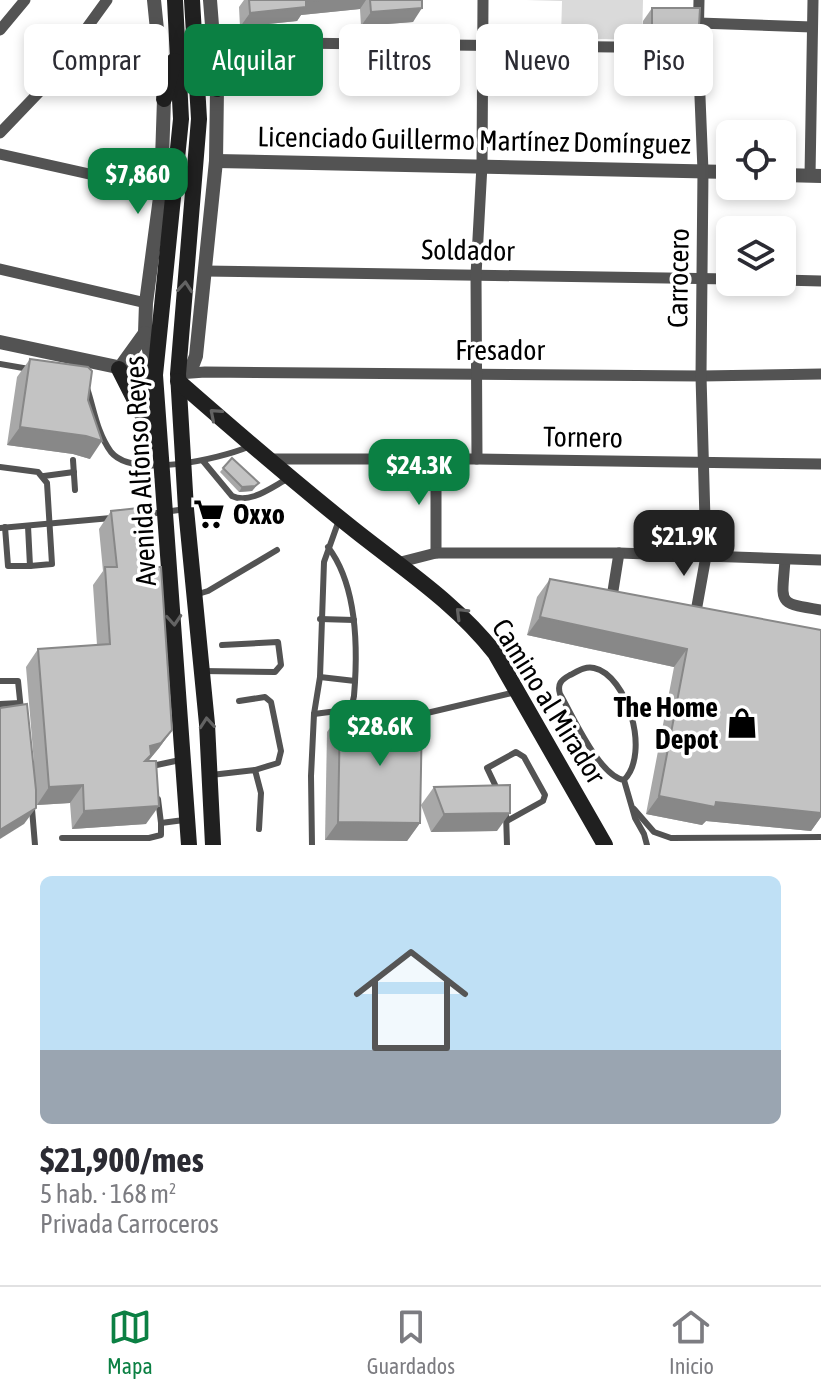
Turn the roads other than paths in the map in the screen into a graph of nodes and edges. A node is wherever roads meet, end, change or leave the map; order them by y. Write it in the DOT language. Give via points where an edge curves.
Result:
graph roads {
  1 [pos="25,0"];
  2 [pos="107,0"];
  3 [pos="154,0"];
  4 [pos="175,0"];
  5 [pos="192,0"];
  6 [pos="210,0"];
  7 [pos="483,0"];
  8 [pos="699,0"];
  9 [pos="813,0"];
  10 [pos="3,22"];
  11 [pos="699,23"];
  12 [pos="194,24"];
  13 [pos="212,24"];
  14 [pos="484,24"];
  15 [pos="812,27"];
  16 [pos="323,43"];
  17 [pos="178,44"];
  18 [pos="476,45"];
  19 [pos="817,61"];
  20 [pos="198,96"];
  21 [pos="217,96"];
  22 [pos="484,96"];
  23 [pos="700,96"];
  24 [pos="164,99"];
  25 [pos="0,133"];
  26 [pos="0,154"];
  27 [pos="216,161"];
  28 [pos="482,165"];
  29 [pos="703,171"];
  30 [pos="716,171"];
  31 [pos="796,175"];
  32 [pos="816,176"];
  33 [pos="161,190"];
  34 [pos="0,269"];
  35 [pos="205,271"];
  36 [pos="476,275"];
  37 [pos="702,278"];
  38 [pos="716,278"];
  39 [pos="796,280"];
  40 [pos="821,281"];
  41 [pos="146,303"];
  42 [pos="145,333"];
  43 [pos="0,342"];
  44 [pos="0,364"];
  45 [pos="119,369"];
  46 [pos="44,372"];
  47 [pos="476,374"];
  48 [pos="821,374"];
  49 [pos="155,375"];
  50 [pos="701,376"];
  51 [pos="178,377"];
  52 [pos="82,381"];
  53 [pos="252,446"];
  54 [pos="161,456"];
  55 [pos="269,459"];
  56 [pos="477,459"];
  57 [pos="73,460"];
  58 [pos="203,461"];
  59 [pos="436,461"];
  60 [pos="182,464"];
  61 [pos="704,464"];
  62 [pos="821,464"];
  63 [pos="0,467"];
  64 [pos="74,472"];
  65 [pos="44,476"];
  66 [pos="290,477"];
  67 [pos="75,490"];
  68 [pos="186,509"];
  69 [pos="164,512"];
  70 [pos="134,515"];
  71 [pos="119,517"];
  72 [pos="340,518"];
  73 [pos="50,525"];
  74 [pos="28,526"];
  75 [pos="3,527"];
  76 [pos="328,547"];
  77 [pos="277,550"];
  78 [pos="436,553"];
  79 [pos="619,553"];
  80 [pos="706,556"];
  81 [pos="785,560"];
  82 [pos="821,560"];
  83 [pos="397,563"];
  84 [pos="30,566"];
  85 [pos="194,595"];
  86 [pos="612,597"];
  87 [pos="697,606"];
  88 [pos="821,610"];
  89 [pos="320,619"];
  90 [pos="354,620"];
  91 [pos="222,645"];
  92 [pos="202,671"];
  93 [pos="320,677"];
  94 [pos="0,681"];
  95 [pos="355,681"];
  96 [pos="518,691"];
  97 [pos="239,701"];
  98 [pos="20,703"];
  99 [pos="0,704"];
  100 [pos="314,714"];
  101 [pos="22,718"];
  102 [pos="403,718"];
  103 [pos="184,759"];
  104 [pos="142,768"];
  105 [pos="255,770"];
  106 [pos="211,775"];
  107 [pos="624,780"];
  108 [pos="30,795"];
  109 [pos="158,795"];
  110 [pos="634,809"];
  111 [pos="507,821"];
  112 [pos="161,823"];
  113 [pos="259,829"];
  114 [pos="187,836"];
  115 [pos="212,837"];
  116 [pos="821,837"];
  117 [pos="62,838"];
  118 [pos="696,841"];
  119 [pos="35,845"];
  120 [pos="222,845"];
  121 [pos="312,845"];
  122 [pos="507,845"];
  123 [pos="605,845"];
  124 [pos="647,845"];
  1 -- 10 [label="street"];
  2 -- 25 [label="street" via="44,87"];
  3 -- 24 [label="street"];
  4 -- 17 [label="main road, Avenida Alfonso Reyes"];
  5 -- 12 [label="main road, Avenida Alfonso Reyes"];
  6 -- 13 [label="street"];
  7 -- 14 [label="street"];
  8 -- 11 [label="street, Carrocero"];
  9 -- 15 [label="street"];
  11 -- 15 [label="street"];
  15 -- 19 [label="street"];
  16 -- 18 [label="street"];
  17 -- 24 [label="main road"];
  17 -- 49 [label="main road, Avenida Alfonso Reyes" via="181,119"];
  19 -- 32 [label="street"];
  51 -- 20 [label="main road, Avenida Alfonso Reyes, one-way"];
  21 -- 27 [label="street"];
  22 -- 28 [label="street"];
  23 -- 29 [label="street, Carrocero"];
  24 -- 33 [label="street"];
  26 -- 33 [label="street"];
  27 -- 28 [label="street, Licenciado Guillermo Martínez Domínguez"];
  27 -- 35 [label="street"];
  28 -- 29 [label="street, Licenciado Guillermo Martínez Domínguez"];
  28 -- 36 [label="street"];
  29 -- 30 [label="street, Licenciado Guillermo Martínez Domínguez"];
  29 -- 37 [label="street, Carrocero"];
  31 -- 32 [label="street"];
  33 -- 41 [label="street"];
  34 -- 41 [label="street"];
  35 -- 36 [label="street, Soldador"];
  35 -- 51 [label="street" via="196,356"];
  36 -- 37 [label="street, Soldador"];
  36 -- 47 [label="street"];
  37 -- 38 [label="street, Soldador"];
  37 -- 50 [label="street, Carrocero"];
  39 -- 40 [label="street"];
  41 -- 42 [label="street"];
  42 -- 45 [label="street"];
  42 -- 49 [label="street"];
  43 -- 45 [label="street" via="77,364"];
  44 -- 46 [label="lane"];
  45 -- 49 [label="street"];
  45 -- 54 [label="main road"];
  47 -- 50 [label="street, Fresador"];
  47 -- 51 [label="street, Fresador" via="205,372"];
  47 -- 56 [label="street"];
  48 -- 50 [label="street, Fresador"];
  49 -- 51 [label="main road"];
  49 -- 54 [label="main road, Avenida Alfonso Reyes"];
  50 -- 61 [label="street, Carrocero"];
  53 -- 51 [label="main road, Camino al Mirador, one-way"];
  51 -- 60 [label="main road, Avenida Alfonso Reyes"];
  52 -- 54 [label="lane" via="101,433 119,459 146,466"];
  53 -- 55 [label="main road, Camino al Mirador"];
  53 -- 58 [label="lane"];
  54 -- 60 [label="lane"];
  54 -- 69 [label="main road, Avenida Alfonso Reyes"];
  55 -- 59 [label="street, Tornero"];
  55 -- 66 [label="main road, Camino al Mirador"];
  56 -- 59 [label="street, Tornero"];
  56 -- 61 [label="street, Tornero"];
  57 -- 64 [label="lane"];
  58 -- 60 [label="lane"];
  58 -- 66 [label="lane" via="239,499"];
  59 -- 78 [label="street"];
  60 -- 68 [label="main road, Avenida Alfonso Reyes"];
  61 -- 62 [label="street, Tornero"];
  61 -- 80 [label="street, Carrocero"];
  63 -- 65 [label="lane"];
  64 -- 65 [label="lane"];
  64 -- 67 [label="lane"];
  65 -- 73 [label="lane"];
  66 -- 72 [label="main road, Camino al Mirador"];
  68 -- 69 [label="lane"];
  68 -- 85 [label="main road, Avenida Alfonso Reyes"];
  69 -- 70 [label="lane"];
  69 -- 103 [label="main road, Avenida Alfonso Reyes, one-way"];
  71 -- 73 [label="lane"];
  72 -- 76 [label="lane"];
  72 -- 83 [label="main road, Camino al Mirador"];
  73 -- 74 [label="lane"];
  73 -- 84 [label="lane" via="52,564"];
  74 -- 75 [label="lane"];
  74 -- 84 [label="lane"];
  75 -- 84 [label="lane" via="8,566"];
  76 -- 89 [label="lane"];
  76 -- 90 [label="lane" via="344,575"];
  77 -- 85 [label="lane"];
  78 -- 79 [label="street"];
  78 -- 83 [label="street"];
  79 -- 80 [label="street"];
  79 -- 86 [label="street"];
  80 -- 81 [label="street"];
  80 -- 87 [label="street, Carrocero"];
  81 -- 82 [label="street"];
  81 -- 88 [label="street" via="785,602"];
  96 -- 83 [label="main road, Camino al Mirador, one-way" via="476,628"];
  85 -- 92 [label="main road, Avenida Alfonso Reyes"];
  89 -- 90 [label="lane"];
  89 -- 93 [label="lane"];
  90 -- 95 [label="lane"];
  91 -- 92 [label="lane" via="278,642 281,665 275,672"];
  106 -- 92 [label="main road, Avenida Alfonso Reyes, one-way"];
  93 -- 95 [label="lane"];
  93 -- 100 [label="lane"];
  94 -- 98 [label="lane" via="18,681"];
  95 -- 100 [label="lane" via="352,705"];
  96 -- 102 [label="lane"];
  96 -- 123 [label="main road, Camino al Mirador"];
  97 -- 105 [label="lane" via="265,697 271,702 281,751 278,763"];
  98 -- 99 [label="lane"];
  98 -- 101 [label="lane"];
  100 -- 121 [label="lane"];
  103 -- 104 [label="lane"];
  103 -- 114 [label="main road, Avenida Alfonso Reyes"];
  105 -- 106 [label="lane"];
  105 -- 113 [label="lane" via="261,793"];
  106 -- 115 [label="main road, Avenida Alfonso Reyes"];
  107 -- 107 [label="lane" via="636,758 634,723 613,681 599,670 584,668 561,681 560,694 605,768"];
  107 -- 110 [label="lane"];
  108 -- 119 [label="lane"];
  109 -- 112 [label="lane"];
  110 -- 118 [label="lane" via="659,835"];
  110 -- 124 [label="lane"];
  111 -- 111 [label="lane" via="505,802 487,768 516,752 545,795"];
  111 -- 122 [label="lane"];
  112 -- 114 [label="lane"];
  112 -- 117 [label="lane" via="161,835 149,838"];
  115 -- 120 [label="main road"];
  116 -- 118 [label="lane"];
}
